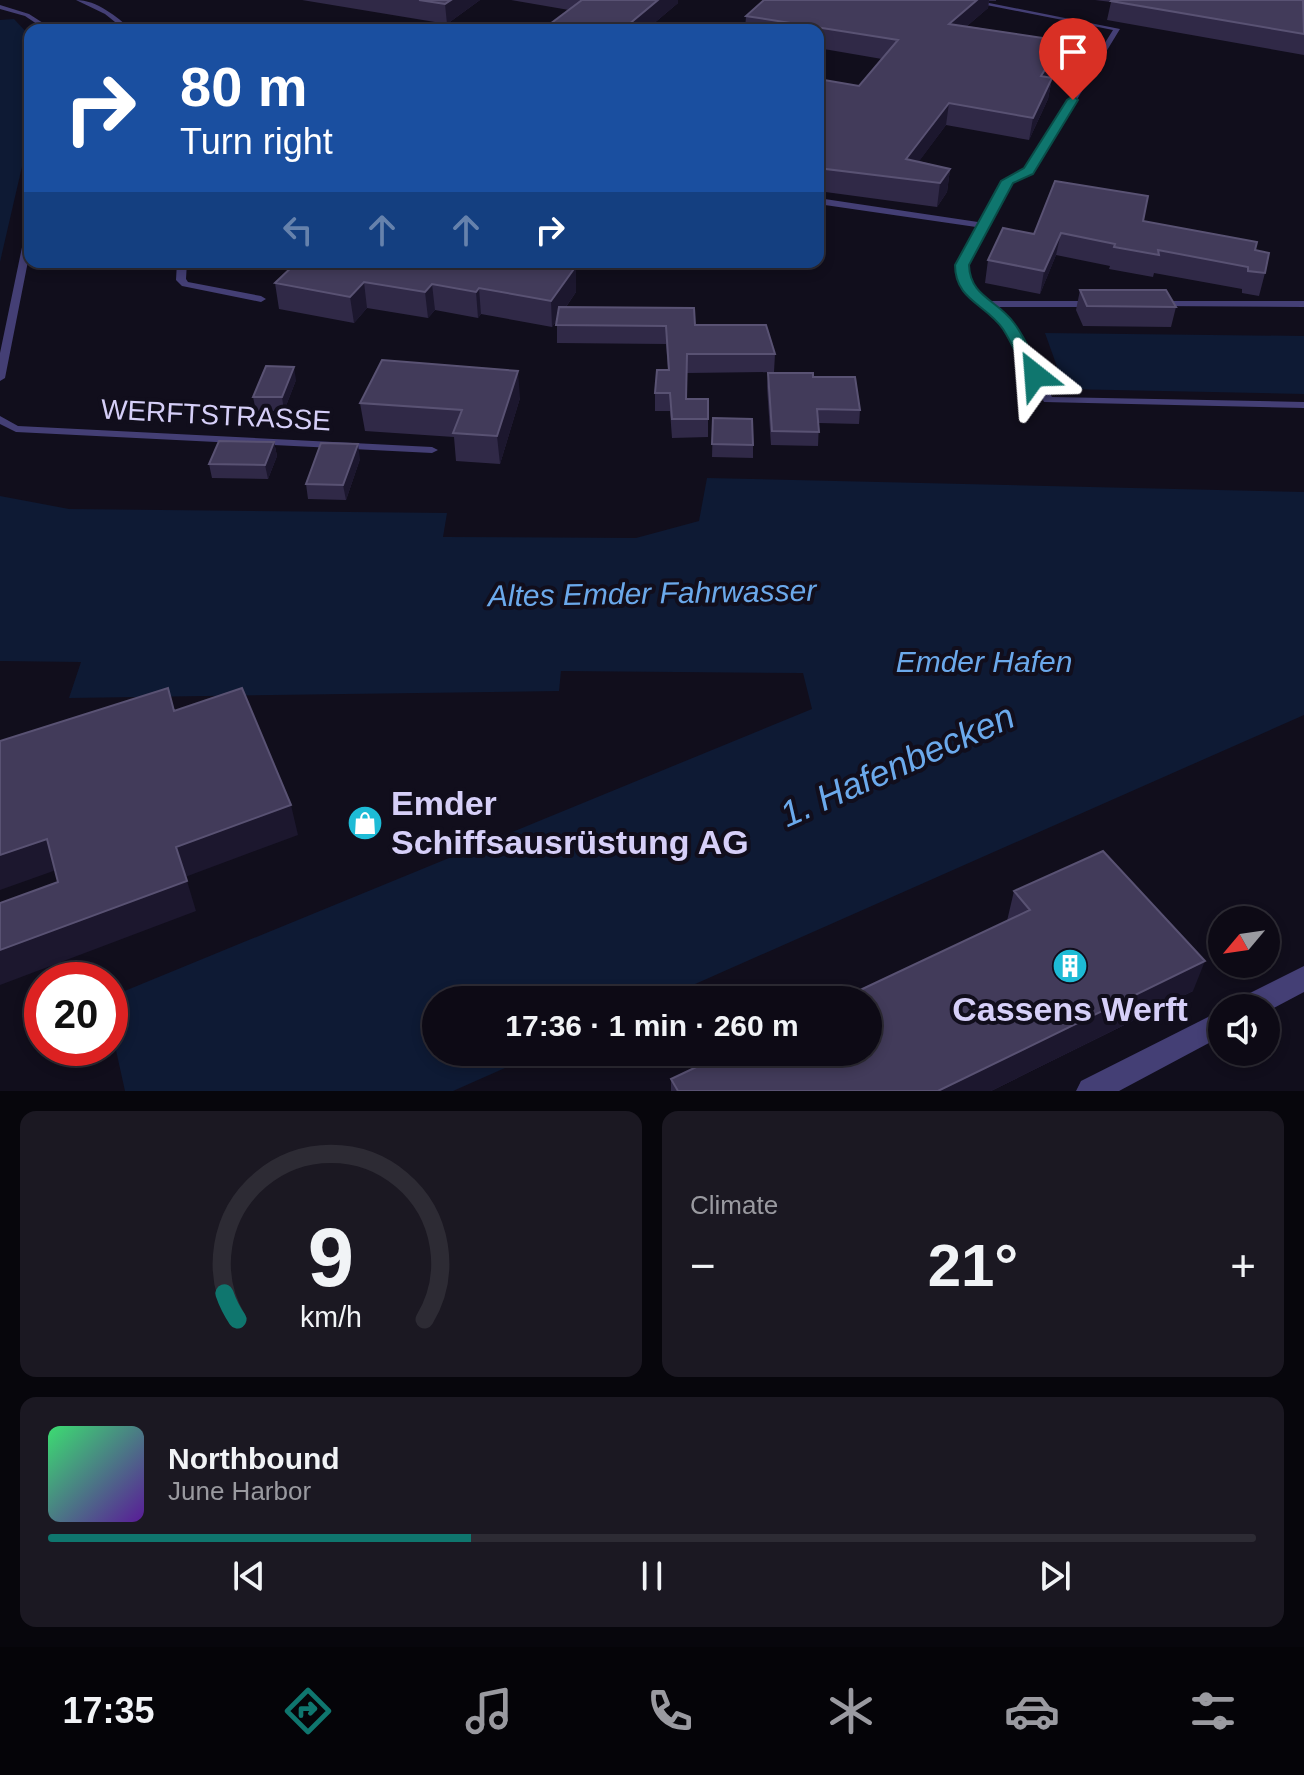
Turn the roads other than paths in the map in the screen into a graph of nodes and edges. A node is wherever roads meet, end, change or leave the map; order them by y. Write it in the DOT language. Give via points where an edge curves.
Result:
graph roads {
  1 [pos="79,0"];
  2 [pos="964,0"];
  3 [pos="1012,0"];
  4 [pos="0,7"];
  5 [pos="1006,8"];
  6 [pos="41,24"];
  7 [pos="121,24"];
  8 [pos="824,202"];
  9 [pos="981,225"];
  10 [pos="24,258"];
  11 [pos="182,268"];
  12 [pos="261,299"];
  13 [pos="985,304"];
  14 [pos="1097,304"];
  15 [pos="1144,304"];
  16 [pos="1304,304"];
  17 [pos="0,378"];
  18 [pos="1304,405"];
  19 [pos="0,419"];
  20 [pos="432,450"];
  21 [pos="1304,978"];
  22 [pos="1274,994"];
  23 [pos="1208,1029"];
  24 [pos="1091,1091"];
  1 -- 7 [label="lane"];
  2 -- 5 [label="lane"];
  3 -- 5 [label="lane"];
  4 -- 6 [label="lane"];
  5 -- 9 [label="lane" via="1117,29 1029,171 1008,181"];
  8 -- 9 [label="lane"];
  9 -- 13 [label="lane" via="962,265 962,279"];
  10 -- 17 [label="lane"];
  11 -- 12 [label="lane" via="185,284"];
  13 -- 14 [label="lane"];
  13 -- 18 [label="lane" via="1007,324 1048,400"];
  15 -- 16 [label="lane"];
  19 -- 20 [label="lane, WERFTSTRASSE" via="16,429"];
  21 -- 22 [label="street"];
  23 -- 24 [label="street"];
}
